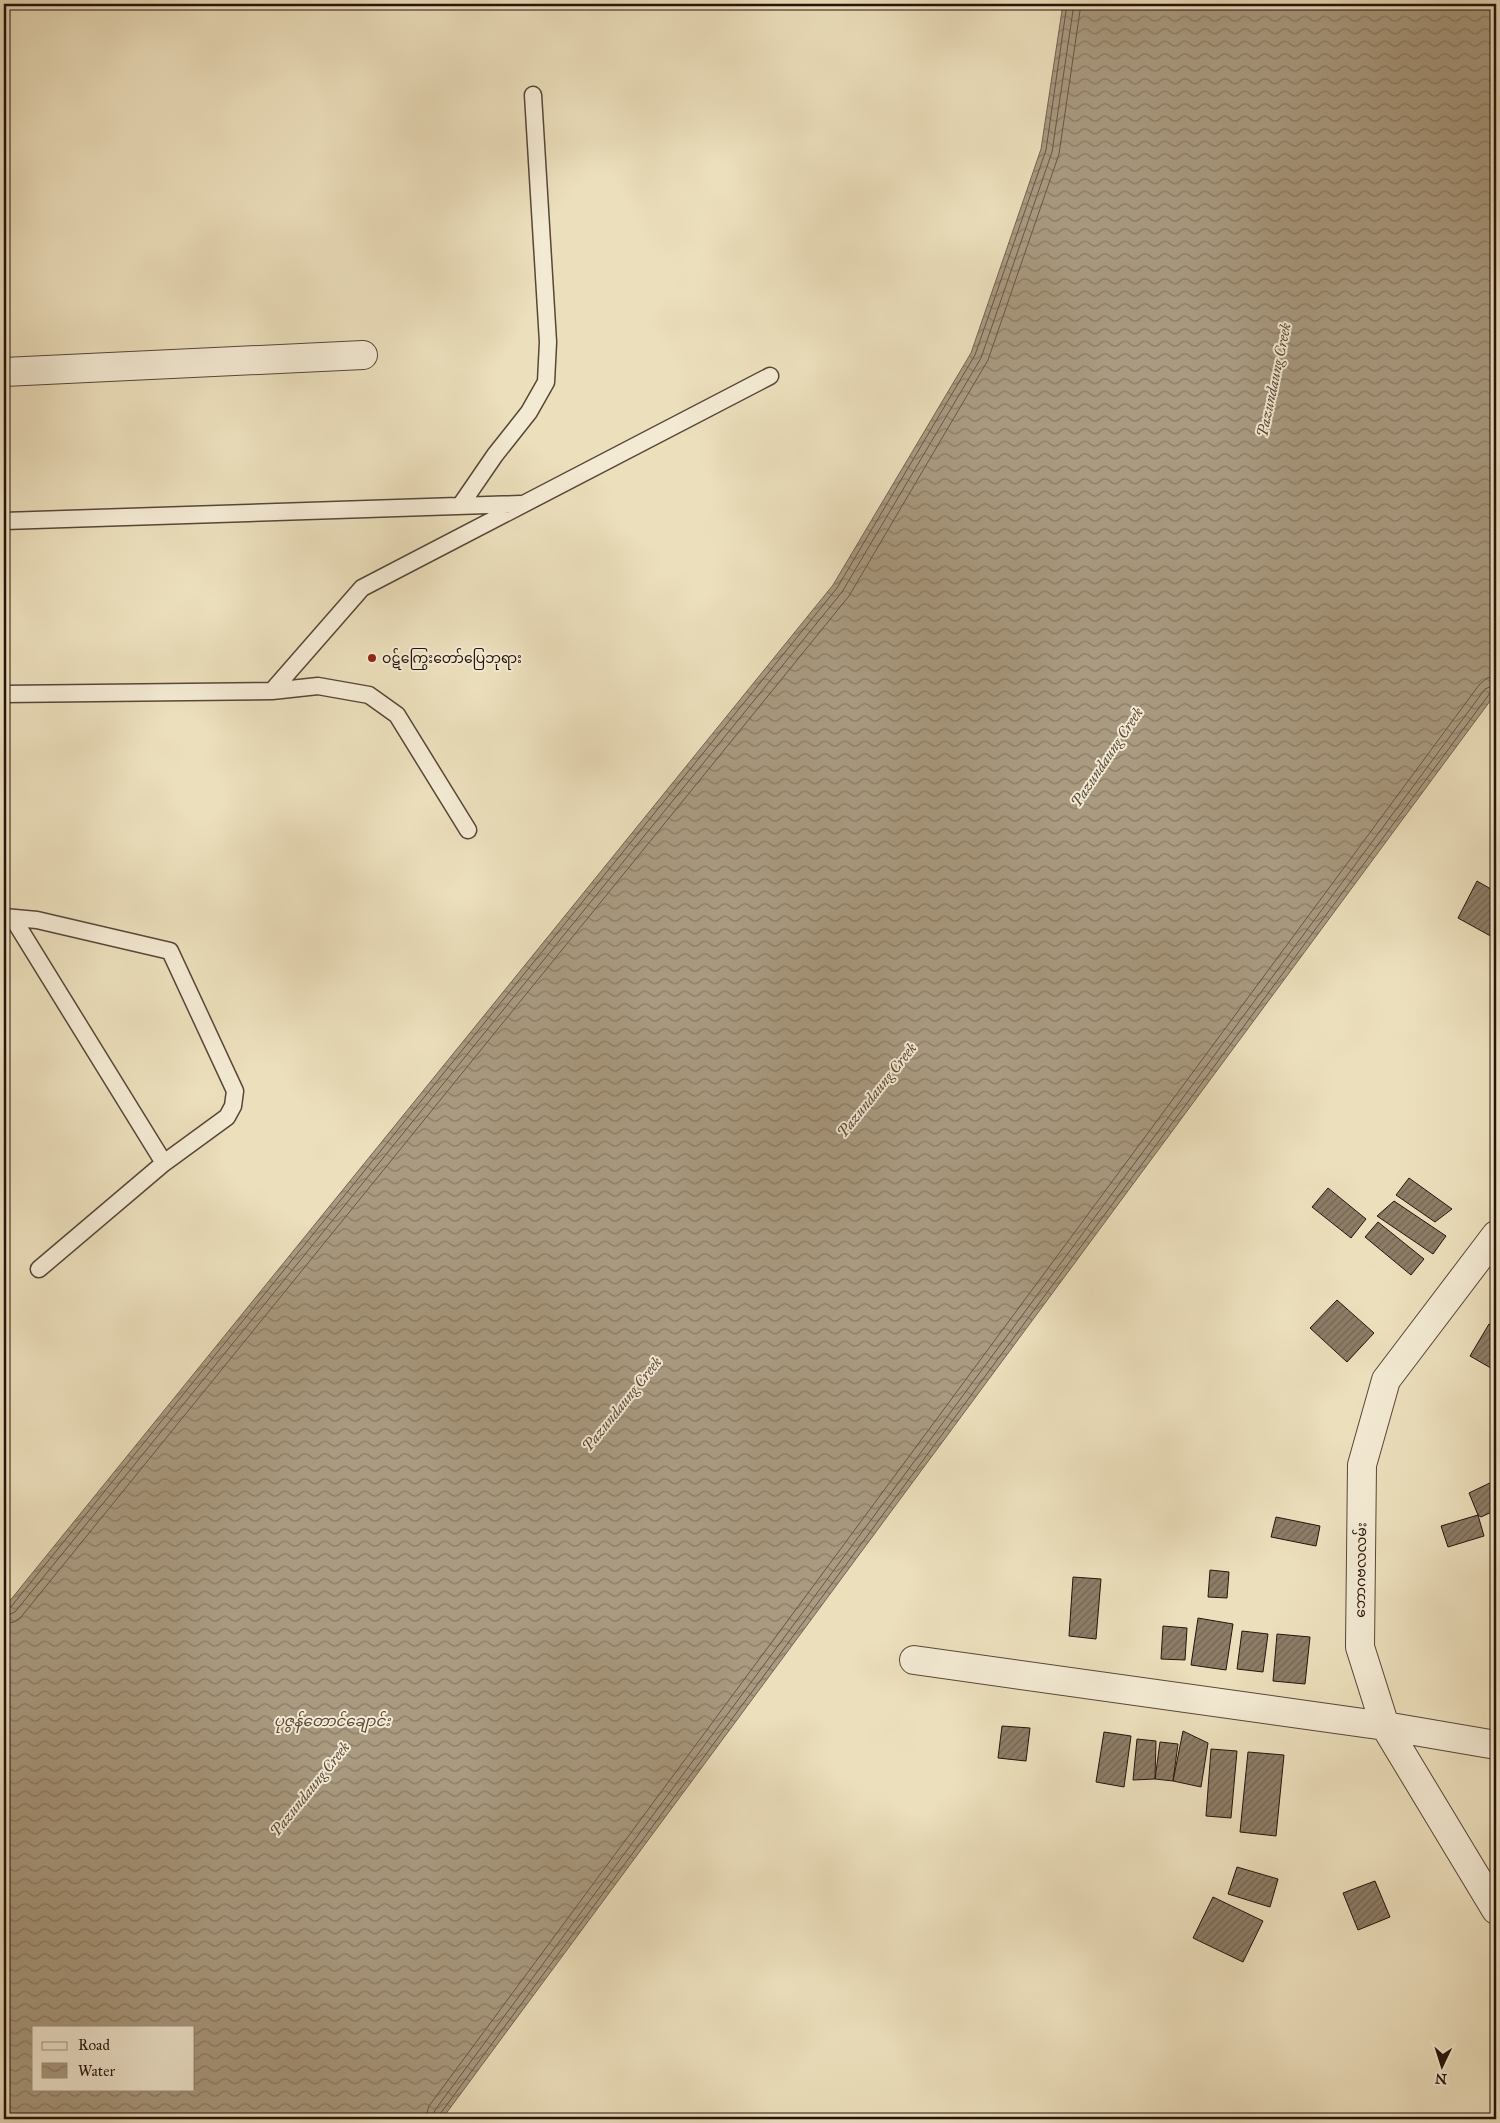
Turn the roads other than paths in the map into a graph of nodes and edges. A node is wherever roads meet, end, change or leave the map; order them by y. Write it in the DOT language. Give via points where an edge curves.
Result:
graph roads {
  1 [pos="533,95"];
  2 [pos="362,355"];
  3 [pos="4,372"];
  4 [pos="770,376"];
  5 [pos="524,504"];
  6 [pos="460,506"];
  7 [pos="4,521"];
  8 [pos="272,691"];
  9 [pos="4,694"];
  10 [pos="468,830"];
  11 [pos="9,919"];
  12 [pos="164,1163"];
  13 [pos="1496,1235"];
  14 [pos="38,1269"];
  15 [pos="914,1660"];
  16 [pos="1385,1726"];
  17 [pos="1496,1745"];
  18 [pos="1496,1910"];
  1 -- 6 [label="lane" via="548,342 546,382 529,412"];
  2 -- 3 [label="street"];
  4 -- 5 [label="lane"];
  5 -- 6 [label="lane"];
  5 -- 8 [label="lane" via="362,588"];
  6 -- 7 [label="lane"];
  8 -- 9 [label="lane"];
  8 -- 10 [label="lane" via="318,686 369,695 398,715"];
  11 -- 12 [label="lane"];
  11 -- 12 [label="lane" via="38,920 170,951 235,1091 227,1117"];
  12 -- 14 [label="lane"];
  13 -- 16 [label="street, ဘောဂဗလလမ်း" via="1386,1380 1362,1466 1360,1647"];
  15 -- 16 [label="street"];
  16 -- 17 [label="street"];
  16 -- 18 [label="street, ဘောဂဗလလမ်း"];
}
